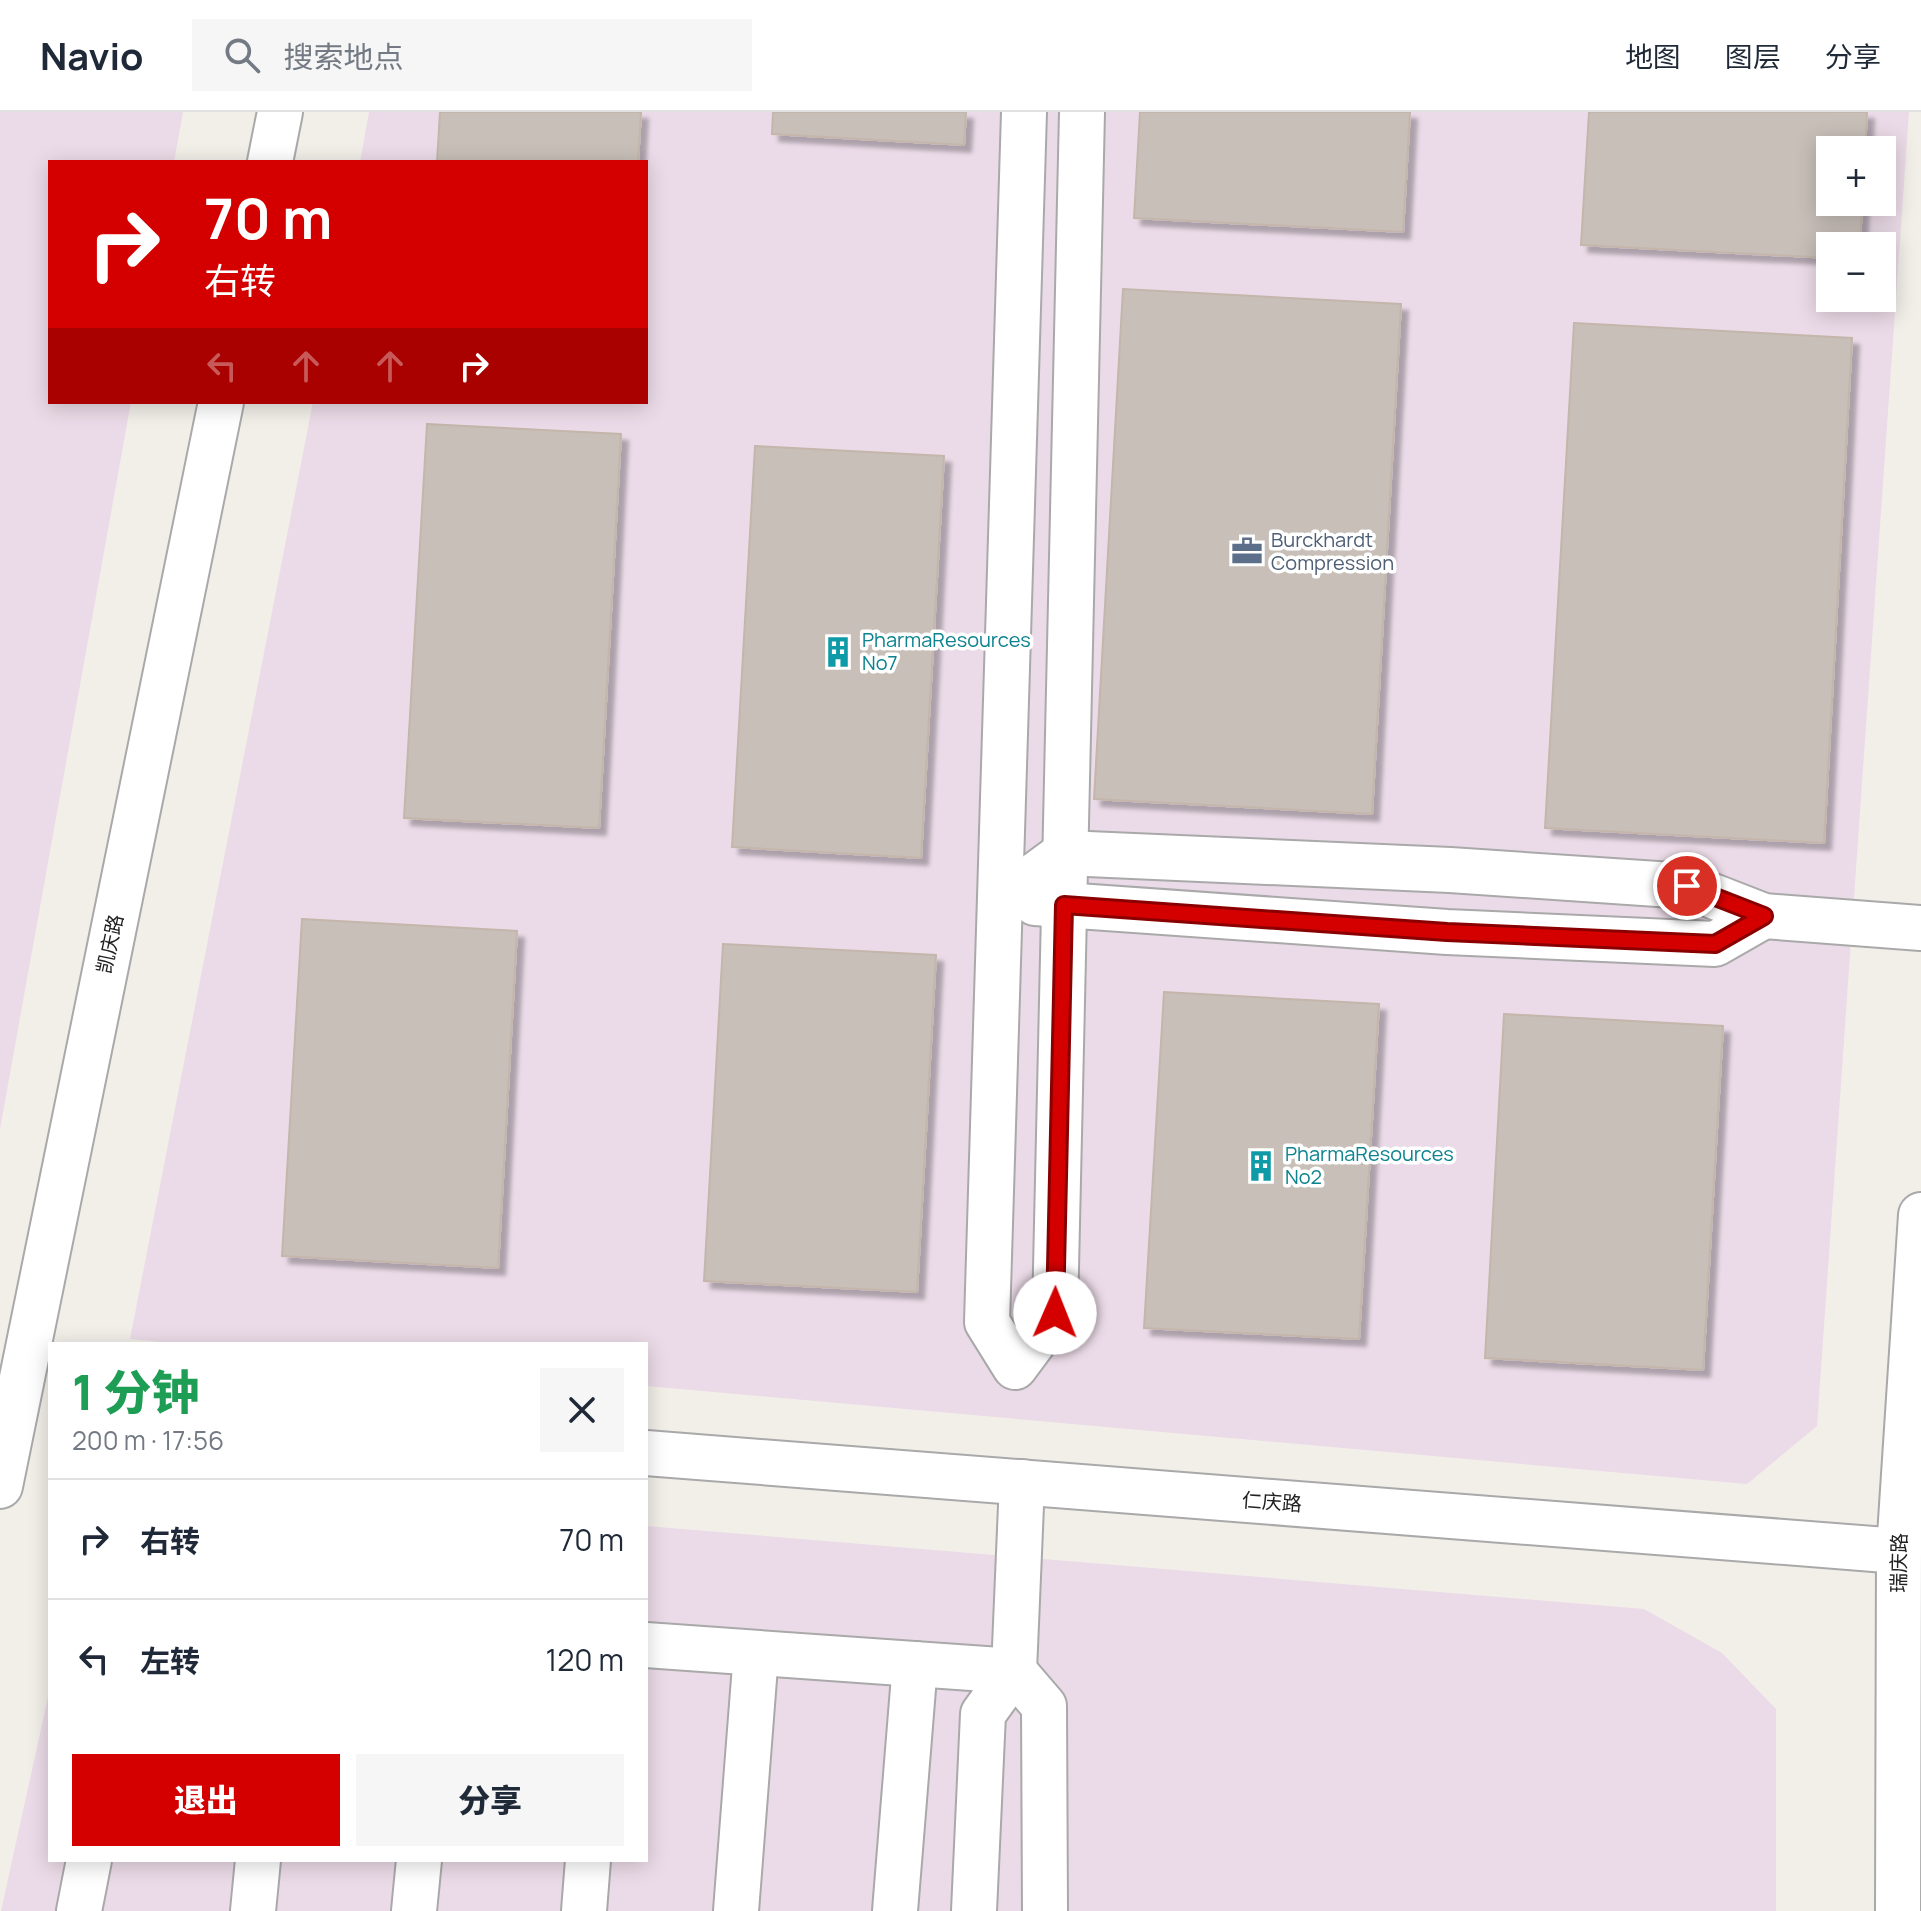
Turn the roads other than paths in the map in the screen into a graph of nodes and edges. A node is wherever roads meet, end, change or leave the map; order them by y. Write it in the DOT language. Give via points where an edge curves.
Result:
graph roads {
  1 [pos="280,112"];
  2 [pos="1024,112"];
  3 [pos="1082,112"];
  4 [pos="270,160"];
  5 [pos="221,404"];
  6 [pos="1065,853"];
  7 [pos="1000,901"];
  8 [pos="1064,905"];
  9 [pos="1764,916"];
  10 [pos="1921,928"];
  11 [pos="1921,1215"];
  12 [pos="22,1404"];
  13 [pos="648,1453"];
  14 [pos="1022,1482"];
  15 [pos="0,1486"];
  16 [pos="1899,1551"];
  17 [pos="648,1645"];
  18 [pos="756,1653"];
  19 [pos="915,1664"];
  20 [pos="1014,1671"];
  21 [pos="1910,1802"];
  22 [pos="89,1862"];
  23 [pos="258,1862"];
  24 [pos="419,1862"];
  25 [pos="588,1862"];
  26 [pos="79,1911"];
  27 [pos="253,1911"];
  28 [pos="414,1911"];
  29 [pos="584,1911"];
  30 [pos="736,1911"];
  31 [pos="895,1911"];
  32 [pos="974,1911"];
  33 [pos="1045,1911"];
  34 [pos="1898,1911"];
  1 -- 4 [label="street"];
  2 -- 7 [label="street"];
  3 -- 6 [label="street"];
  5 -- 12 [label="street, 凯庆路"];
  6 -- 7 [label="street"];
  6 -- 8 [label="street"];
  6 -- 9 [label="street" via="1687,886"];
  7 -- 8 [label="street"];
  7 -- 8 [label="street" via="987,1322 1015,1367 1055,1313"];
  8 -- 9 [label="street" via="1447,932 1715,944"];
  9 -- 10 [label="street"];
  11 -- 16 [label="street, 瑞庆路"];
  12 -- 15 [label="street, 凯庆路"];
  13 -- 14 [label="street, 仁庆路"];
  14 -- 16 [label="street, 仁庆路"];
  14 -- 20 [label="street"];
  16 -- 21 [label="street, 瑞庆路"];
  17 -- 18 [label="street"];
  18 -- 19 [label="street"];
  18 -- 30 [label="street"];
  19 -- 20 [label="street"];
  19 -- 31 [label="street"];
  20 -- 32 [label="street" via="983,1714"];
  20 -- 33 [label="street" via="1044,1706"];
  21 -- 34 [label="street, 瑞庆路"];
  22 -- 26 [label="street"];
  23 -- 27 [label="street"];
  24 -- 28 [label="street"];
  25 -- 29 [label="street"];
}
